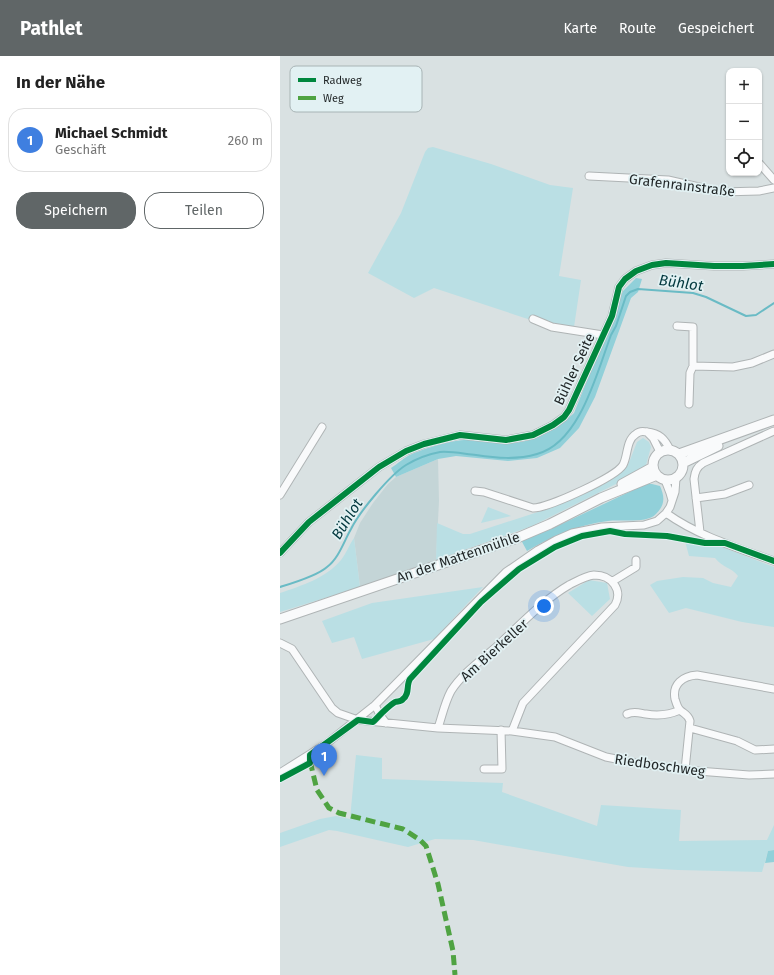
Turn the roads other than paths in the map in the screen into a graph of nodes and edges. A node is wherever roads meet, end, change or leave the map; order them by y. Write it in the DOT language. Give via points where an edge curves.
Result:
graph roads {
  1 [pos="762,166"];
  2 [pos="589,176"];
  3 [pos="774,180"];
  4 [pos="774,188"];
  5 [pos="774,264"];
  6 [pos="533,319"];
  7 [pos="677,326"];
  8 [pos="603,335"];
  9 [pos="774,354"];
  10 [pos="693,366"];
  11 [pos="689,404"];
  12 [pos="774,420"];
  13 [pos="322,427"];
  14 [pos="774,431"];
  15 [pos="648,432"];
  16 [pos="736,435"];
  17 [pos="670,450"];
  18 [pos="660,452"];
  19 [pos="679,454"];
  20 [pos="683,463"];
  21 [pos="658,474"];
  22 [pos="676,478"];
  23 [pos="748,485"];
  24 [pos="475,491"];
  25 [pos="280,495"];
  26 [pos="696,498"];
  27 [pos="672,500"];
  28 [pos="666,513"];
  29 [pos="700,532"];
  30 [pos="280,553"];
  31 [pos="636,560"];
  32 [pos="774,561"];
  33 [pos="613,582"];
  34 [pos="280,619"];
  35 [pos="280,643"];
  36 [pos="774,689"];
  37 [pos="375,705"];
  38 [pos="680,710"];
  39 [pos="628,714"];
  40 [pos="358,720"];
  41 [pos="386,723"];
  42 [pos="438,728"];
  43 [pos="690,728"];
  44 [pos="501,730"];
  45 [pos="512,731"];
  46 [pos="774,749"];
  47 [pos="484,769"];
  48 [pos="685,770"];
  49 [pos="280,773"];
  50 [pos="774,774"];
  1 -- 3 [label="street"];
  2 -- 4 [label="street, Grafenrainstraße" via="668,180 721,192"];
  5 -- 8 [label="street, Bühler Seite" via="714,266 666,263 636,270 619,288 612,316"];
  6 -- 8 [label="street" via="552,327"];
  7 -- 10 [label="street" via="693,327"];
  8 -- 30 [label="street, Bühler Seite" via="569,410 553,425 533,435 506,440 460,435 406,451 379,467 309,522"];
  9 -- 10 [label="street" via="733,367"];
  10 -- 11 [label="street" via="690,373"];
  12 -- 16 [label="main road"];
  13 -- 25 [label="street"];
  14 -- 26 [label="street" via="698,466 694,479"];
  15 -- 17 [label="street" via="662,437"];
  15 -- 18 [label="street"];
  15 -- 24 [label="street" via="642,431 633,436 624,464 613,474 544,507 533,508"];
  16 -- 19 [label="main road"];
  16 -- 20 [label="main road"];
  17 -- 18 [label="main road"];
  17 -- 19 [label="main road"];
  18 -- 21 [label="main road" via="653,461"];
  19 -- 20 [label="main road"];
  20 -- 22 [label="main road" via="683,469"];
  21 -- 22 [label="main road" via="670,480"];
  21 -- 27 [label="street"];
  21 -- 34 [label="main road, An der Mattenmühle" via="618,486 601,498 517,538"];
  22 -- 27 [label="street"];
  23 -- 26 [label="street" via="725,494"];
  26 -- 29 [label="street"];
  27 -- 28 [label="street"];
  28 -- 29 [label="street"];
  28 -- 37 [label="street" via="652,524 602,527 572,533 528,556 494,582"];
  29 -- 32 [label="street"];
  31 -- 33 [label="street" via="636,567"];
  33 -- 42 [label="street, Am Bierkeller" via="605,577 588,576 550,598 458,681 447,699"];
  33 -- 45 [label="street" via="618,594 615,605 523,703"];
  35 -- 40 [label="street, Riedboschweg" via="292,649 332,708 338,713"];
  36 -- 38 [label="street" via="697,675 687,677 677,684 674,690 676,704"];
  37 -- 40 [label="street"];
  37 -- 41 [label="street"];
  38 -- 39 [label="street" via="663,715 633,712"];
  38 -- 43 [label="street" via="689,717"];
  40 -- 41 [label="street, Riedboschweg"];
  40 -- 49 [label="street" via="318,750"];
  41 -- 42 [label="street, Riedboschweg"];
  42 -- 44 [label="street, Riedboschweg"];
  43 -- 46 [label="street" via="738,741 756,750"];
  43 -- 48 [label="street"];
  44 -- 45 [label="street, Riedboschweg"];
  44 -- 47 [label="street" via="502,769"];
  45 -- 48 [label="street, Riedboschweg" via="555,737 606,757"];
  48 -- 50 [label="street, Riedboschweg" via="748,775"];
}
